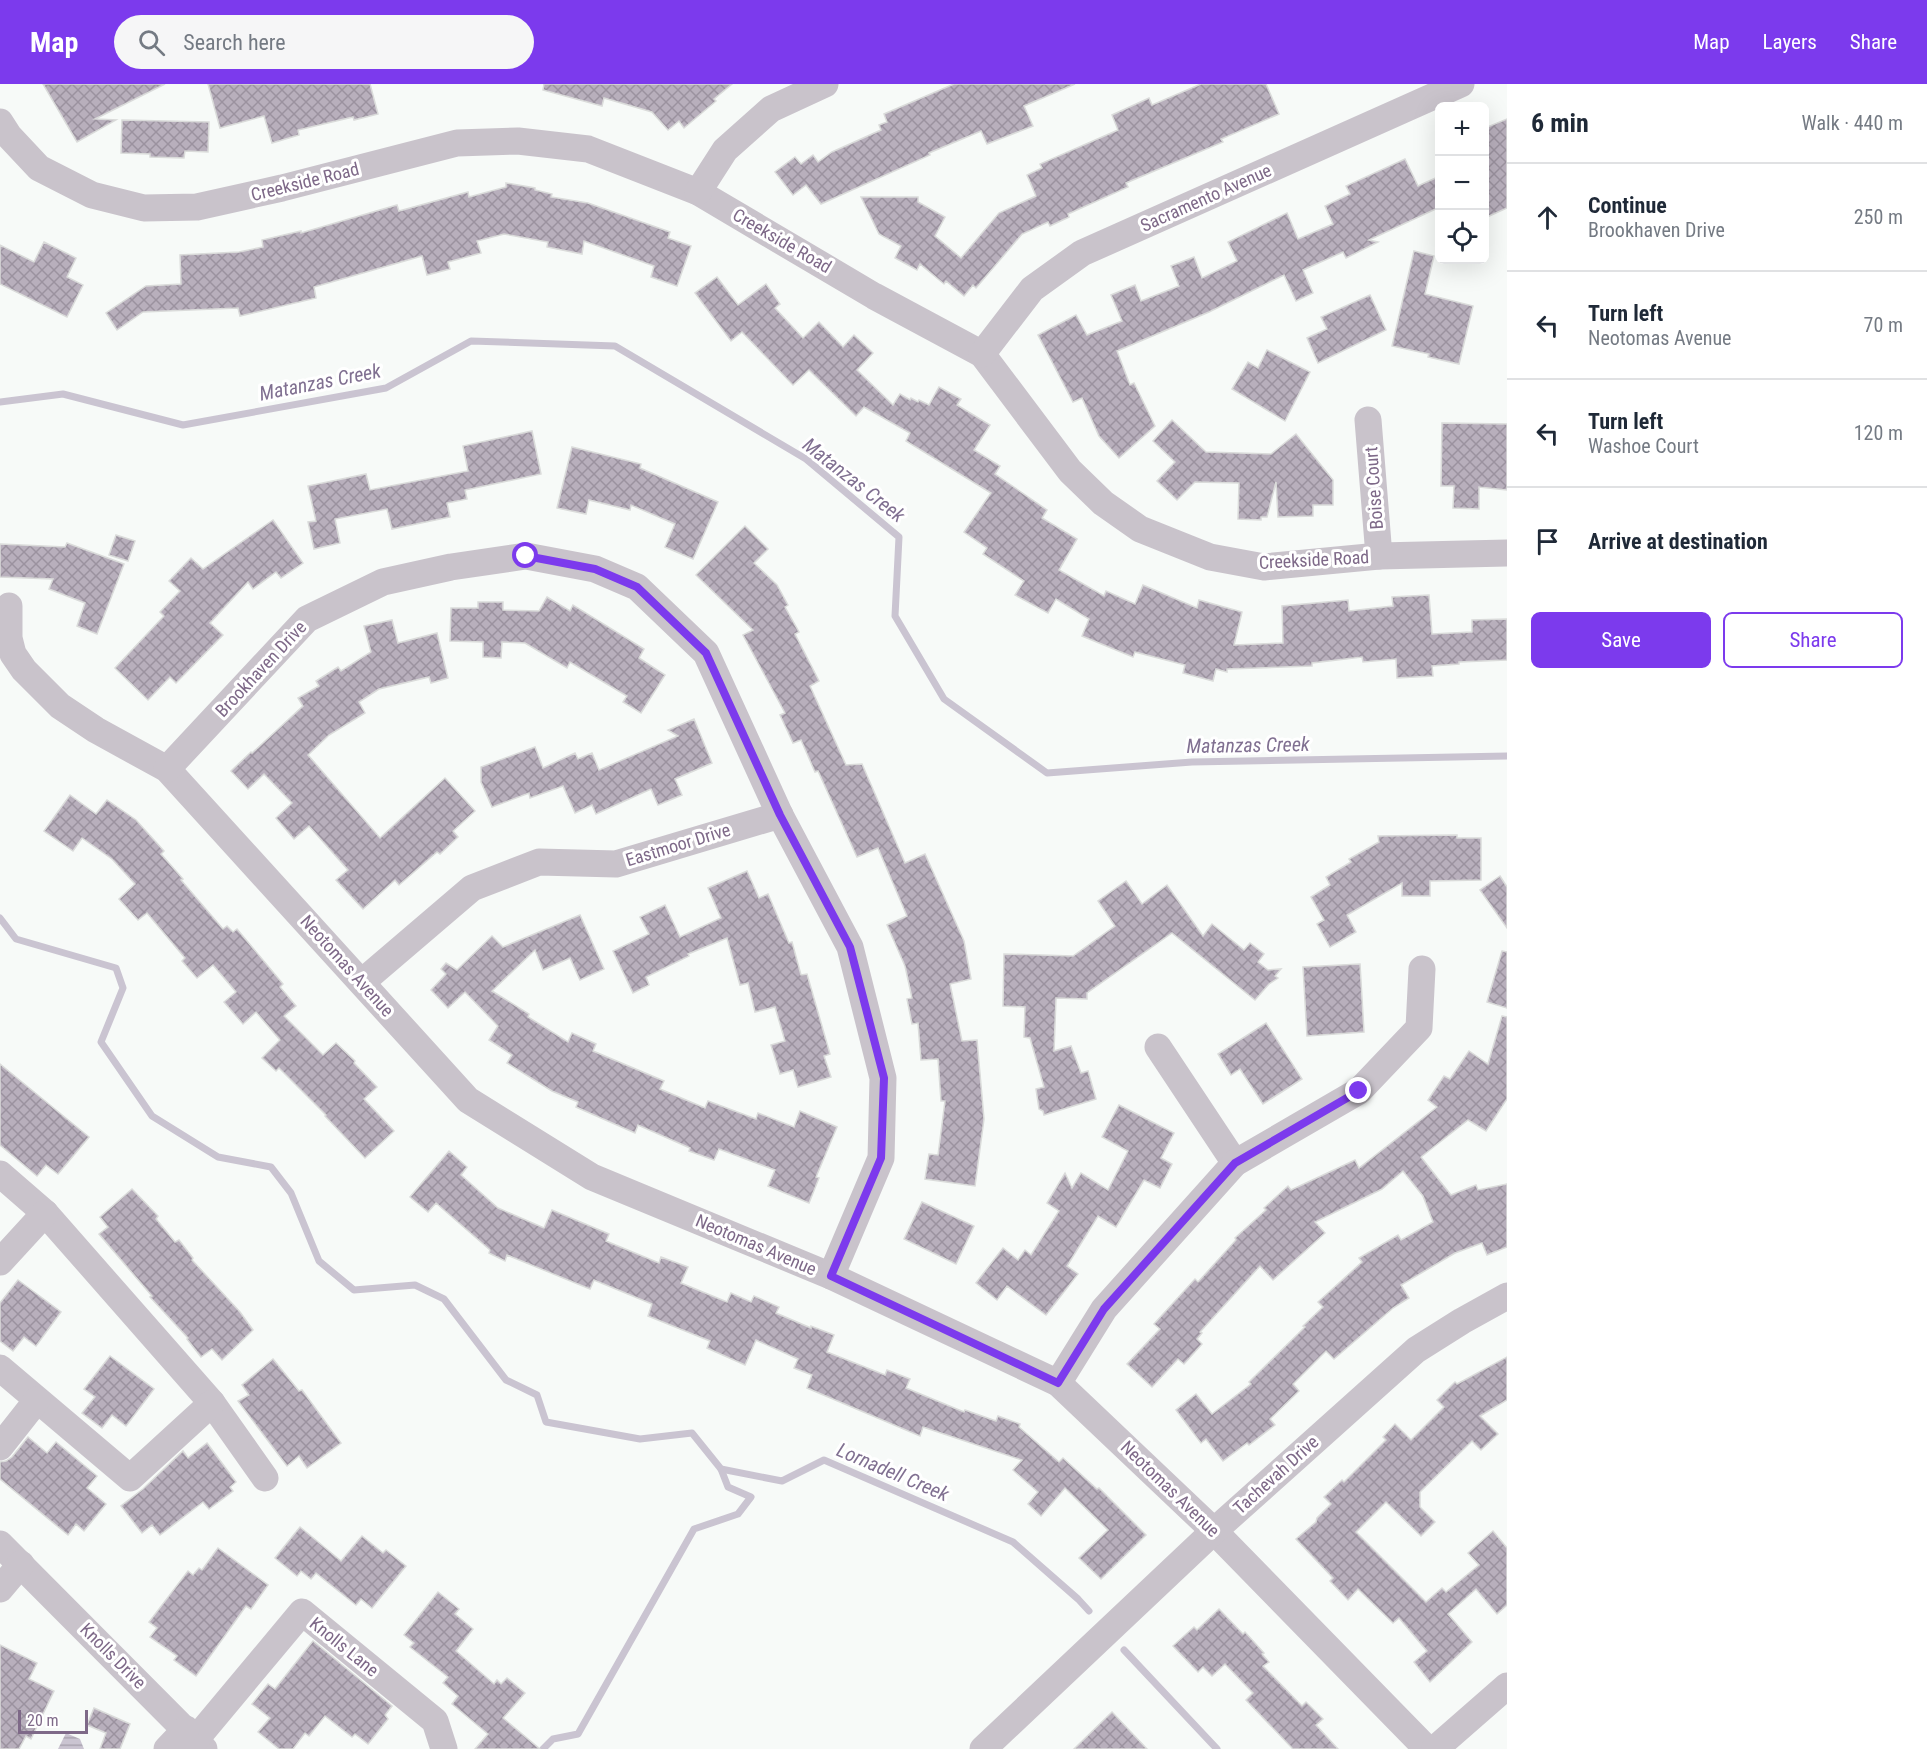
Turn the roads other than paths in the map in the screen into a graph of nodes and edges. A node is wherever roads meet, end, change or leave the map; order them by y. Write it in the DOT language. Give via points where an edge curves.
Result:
graph roads {
  1 [pos="825,84"];
  2 [pos="1461,84"];
  3 [pos="0,122"];
  4 [pos="698,192"];
  5 [pos="982,354"];
  6 [pos="1368,420"];
  7 [pos="1507,553"];
  8 [pos="1379,556"];
  9 [pos="9,606"];
  10 [pos="167,769"];
  11 [pos="780,815"];
  12 [pos="1422,969"];
  13 [pos="362,982"];
  14 [pos="1158,1047"];
  15 [pos="1235,1163"];
  16 [pos="0,1174"];
  17 [pos="45,1213"];
  18 [pos="0,1262"];
  19 [pos="831,1276"];
  20 [pos="1507,1296"];
  21 [pos="0,1368"];
  22 [pos="1058,1383"];
  23 [pos="37,1400"];
  24 [pos="212,1403"];
  25 [pos="0,1447"];
  26 [pos="265,1478"];
  27 [pos="1214,1531"];
  28 [pos="0,1544"];
  29 [pos="21,1564"];
  30 [pos="0,1589"];
  31 [pos="1507,1686"];
  32 [pos="196,1739"];
  33 [pos="166,1749"];
  34 [pos="444,1749"];
  35 [pos="983,1749"];
  36 [pos="1427,1749"];
  37 [pos="1435,1749"];
  1 -- 4 [label="street" via="771,110 725,150"];
  2 -- 5 [label="street, Sacramento Avenue" via="1082,253 1032,289"];
  3 -- 4 [label="street, Creekside Road" via="39,168 92,195 144,208 196,207 282,189 456,143 518,141 588,149"];
  4 -- 5 [label="street, Creekside Road" via="874,296"];
  5 -- 8 [label="street, Creekside Road" via="1070,471 1103,503 1140,529 1210,557 1264,567"];
  6 -- 8 [label="street, Boise Court"];
  7 -- 8 [label="street, Creekside Road"];
  9 -- 10 [label="street, Neotomas Avenue" via="13,654 60,706"];
  10 -- 11 [label="street, Brookhaven Drive" via="307,619 383,582 526,556 595,569 637,587 706,653"];
  10 -- 13 [label="street, Neotomas Avenue"];
  11 -- 13 [label="street, Eastmoor Drive" via="616,864 539,862 472,888"];
  11 -- 19 [label="street, Brookhaven Drive" via="850,947 884,1078 881,1158"];
  12 -- 15 [label="street" via="1419,1028 1359,1091"];
  13 -- 19 [label="street, Neotomas Avenue" via="468,1100 592,1177"];
  14 -- 15 [label="street"];
  15 -- 22 [label="street" via="1104,1309"];
  16 -- 17 [label="street"];
  17 -- 18 [label="street"];
  17 -- 24 [label="street"];
  19 -- 22 [label="street, Neotomas Avenue"];
  20 -- 27 [label="street, Tachevah Drive" via="1416,1350"];
  21 -- 23 [label="street"];
  22 -- 27 [label="street, Neotomas Avenue"];
  23 -- 24 [label="street" via="130,1478"];
  23 -- 25 [label="street"];
  24 -- 26 [label="street"];
  27 -- 35 [label="street, Tachevah Drive"];
  27 -- 36 [label="street, Neotomas Avenue"];
  28 -- 29 [label="street, Knolls Drive"];
  29 -- 30 [label="street"];
  29 -- 32 [label="street, Knolls Drive"];
  31 -- 37 [label="street"];
  32 -- 33 [label="street"];
  32 -- 34 [label="street, Knolls Lane" via="302,1612 435,1720"];
}
